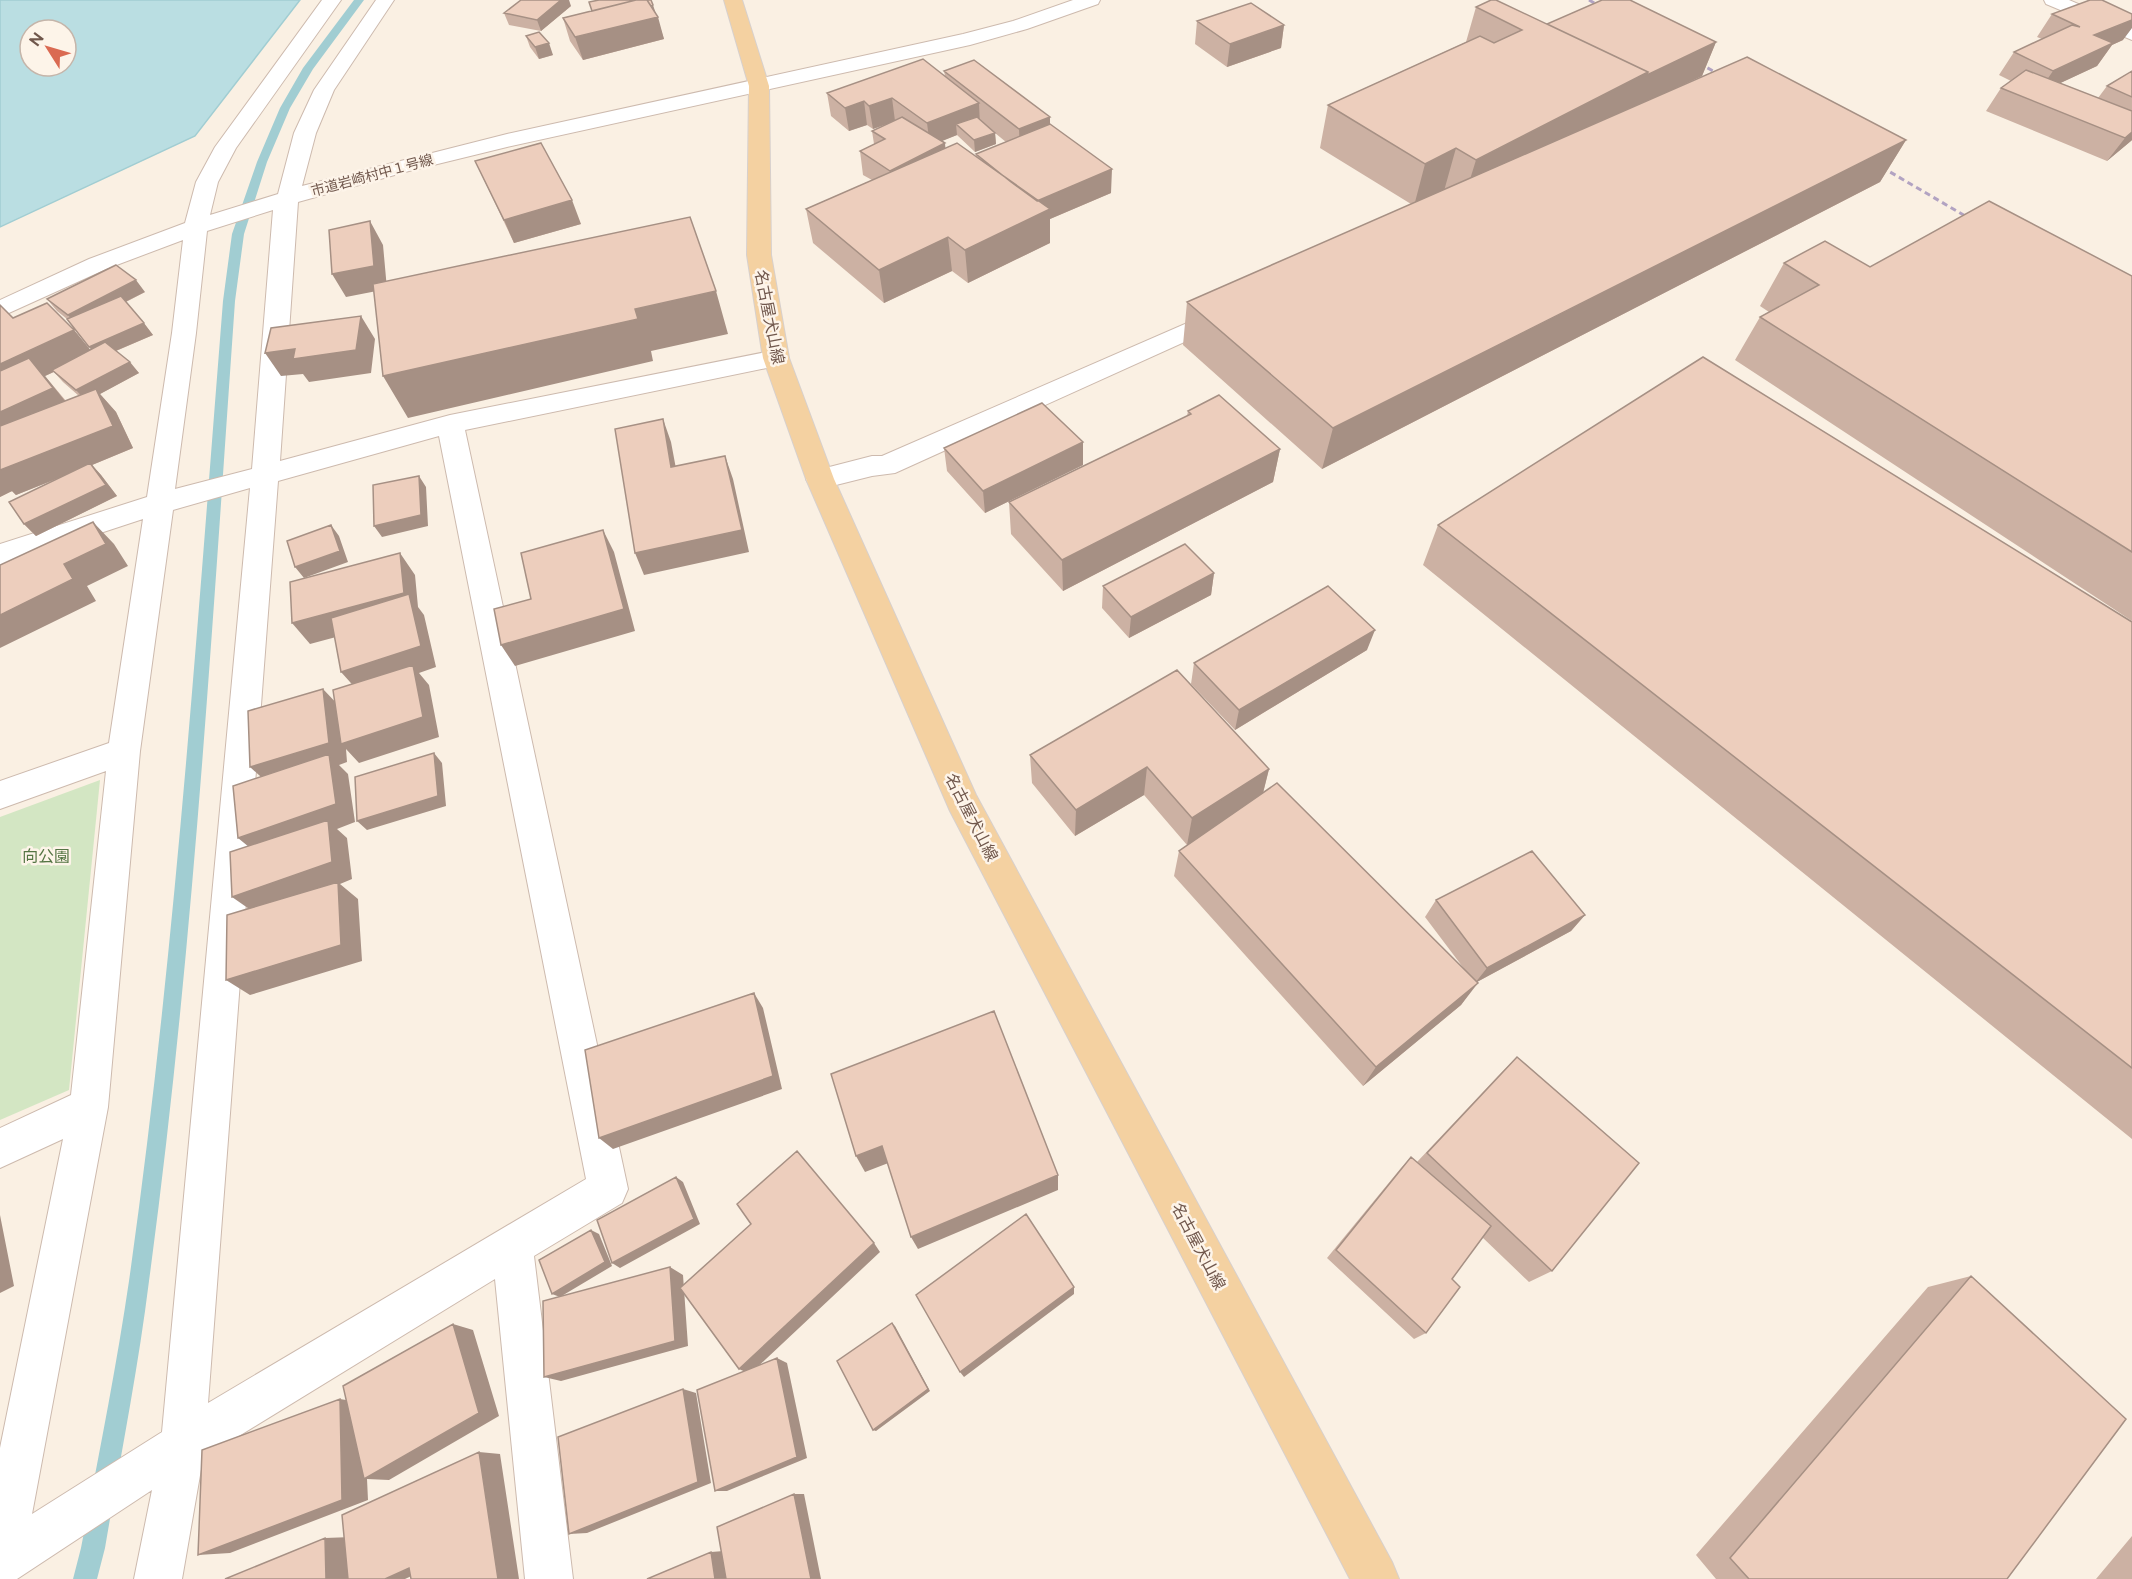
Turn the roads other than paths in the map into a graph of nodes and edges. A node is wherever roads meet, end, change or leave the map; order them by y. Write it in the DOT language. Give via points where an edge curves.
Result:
graph roads {
  1 [pos="332,0"];
  2 [pos="385,0"];
  3 [pos="733,0"];
  4 [pos="1091,0"];
  5 [pos="2053,0"];
  6 [pos="2132,34"];
  7 [pos="759,86"];
  8 [pos="282,200"];
  9 [pos="196,226"];
  10 [pos="1240,308"];
  11 [pos="0,309"];
  12 [pos="776,358"];
  13 [pos="450,424"];
  14 [pos="257,478"];
  15 [pos="820,479"];
  16 [pos="169,501"];
  17 [pos="0,555"];
  18 [pos="124,751"];
  19 [pos="0,795"];
  20 [pos="89,1107"];
  21 [pos="0,1148"];
  22 [pos="512,1245"];
  23 [pos="172,1451"];
  24 [pos="0,1563"];
  25 [pos="158,1579"];
  26 [pos="549,1579"];
  27 [pos="1375,1579"];
  1 -- 9 [label="street" via="226,147 207,182"];
  2 -- 8 [label="street" via="324,90"];
  3 -- 7 [label="main road, 名古屋犬山線"];
  4 -- 7 [label="street, 市道岩崎村中１号線" via="1009,28"];
  5 -- 6 [label="street"];
  7 -- 8 [label="street, 市道岩崎村中１号線" via="415,163"];
  7 -- 12 [label="main road, 名古屋犬山線" via="759,255"];
  8 -- 9 [label="street, 市道岩崎村中１号線"];
  8 -- 14 [label="street"];
  9 -- 11 [label="street, 市道岩崎村中１号線" via="121,253"];
  9 -- 16 [label="street"];
  10 -- 15 [label="street" via="885,466"];
  12 -- 13 [label="street"];
  12 -- 15 [label="main road, 名古屋犬山線"];
  13 -- 14 [label="street"];
  13 -- 22 [label="street" via="608,1189"];
  14 -- 16 [label="street"];
  14 -- 23 [label="street"];
  15 -- 27 [label="main road, 名古屋犬山線" via="962,801"];
  16 -- 17 [label="street"];
  16 -- 18 [label="street"];
  18 -- 19 [label="street"];
  18 -- 20 [label="street"];
  20 -- 21 [label="street"];
  20 -- 24 [label="street"];
  22 -- 23 [label="street"];
  22 -- 26 [label="street"];
  23 -- 24 [label="street"];
  23 -- 25 [label="street"];
}
